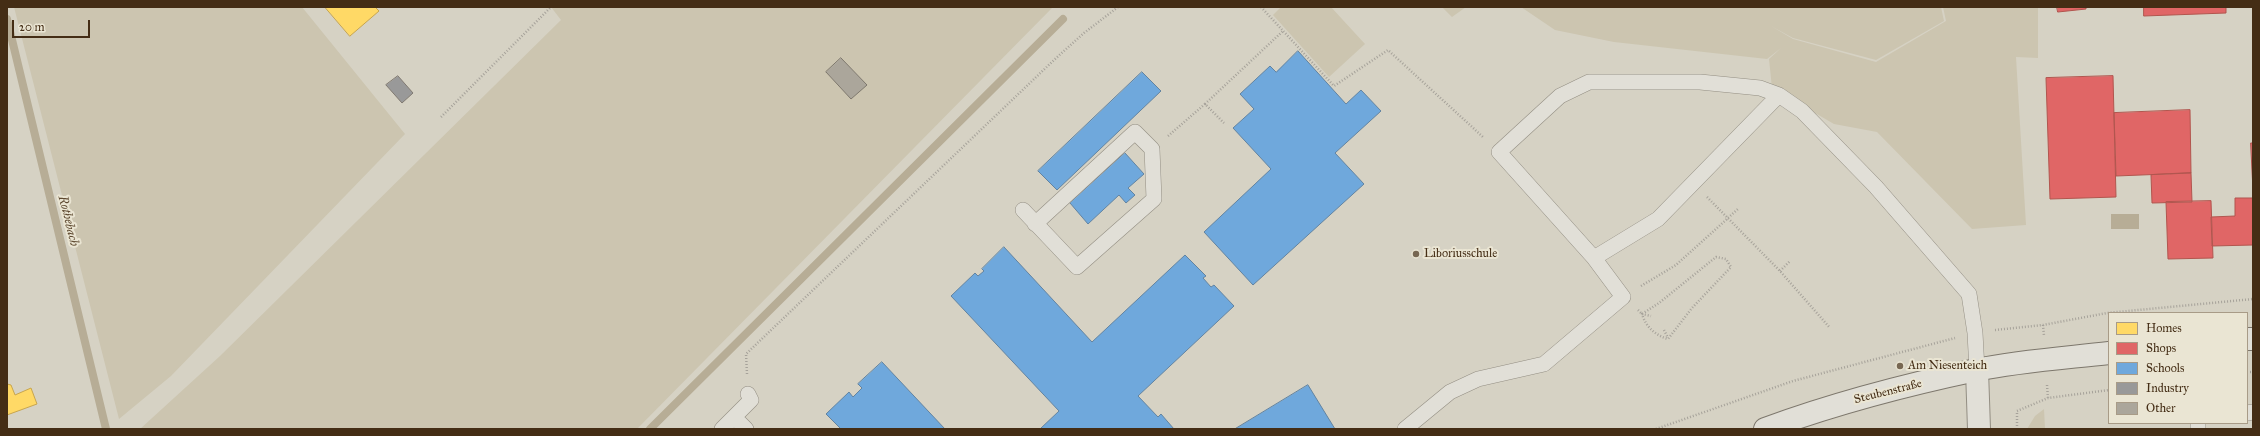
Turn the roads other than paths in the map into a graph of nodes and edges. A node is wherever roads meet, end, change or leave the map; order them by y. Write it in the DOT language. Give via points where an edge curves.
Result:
graph roads {
  1 [pos="1779,95"];
  2 [pos="1023,210"];
  3 [pos="1036,224"];
  4 [pos="1594,258"];
  5 [pos="2108,353"];
  6 [pos="1977,370"];
  7 [pos="748,394"];
  8 [pos="734,417"];
  9 [pos="722,429"];
  10 [pos="746,429"];
  11 [pos="1405,429"];
  12 [pos="1765,429"];
  13 [pos="1979,429"];
  1 -- 4 [label="lane" via="1658,219"];
  1 -- 4 [label="lane" via="1760,88 1692,82 1589,82 1560,96 1499,152"];
  1 -- 6 [label="lane" via="1802,110 1876,186 1969,294"];
  2 -- 3 [label="lane"];
  3 -- 3 [label="lane" via="1077,267 1154,199 1152,149 1135,132"];
  4 -- 11 [label="lane" via="1623,297 1544,364 1478,379 1450,392"];
  5 -- 6 [label="street, Steubenstraße"];
  6 -- 12 [label="street, Steubenstraße" via="1835,406"];
  6 -- 13 [label="street"];
  7 -- 8 [label="lane" via="751,400"];
  8 -- 9 [label="lane"];
  8 -- 10 [label="lane"];
}
